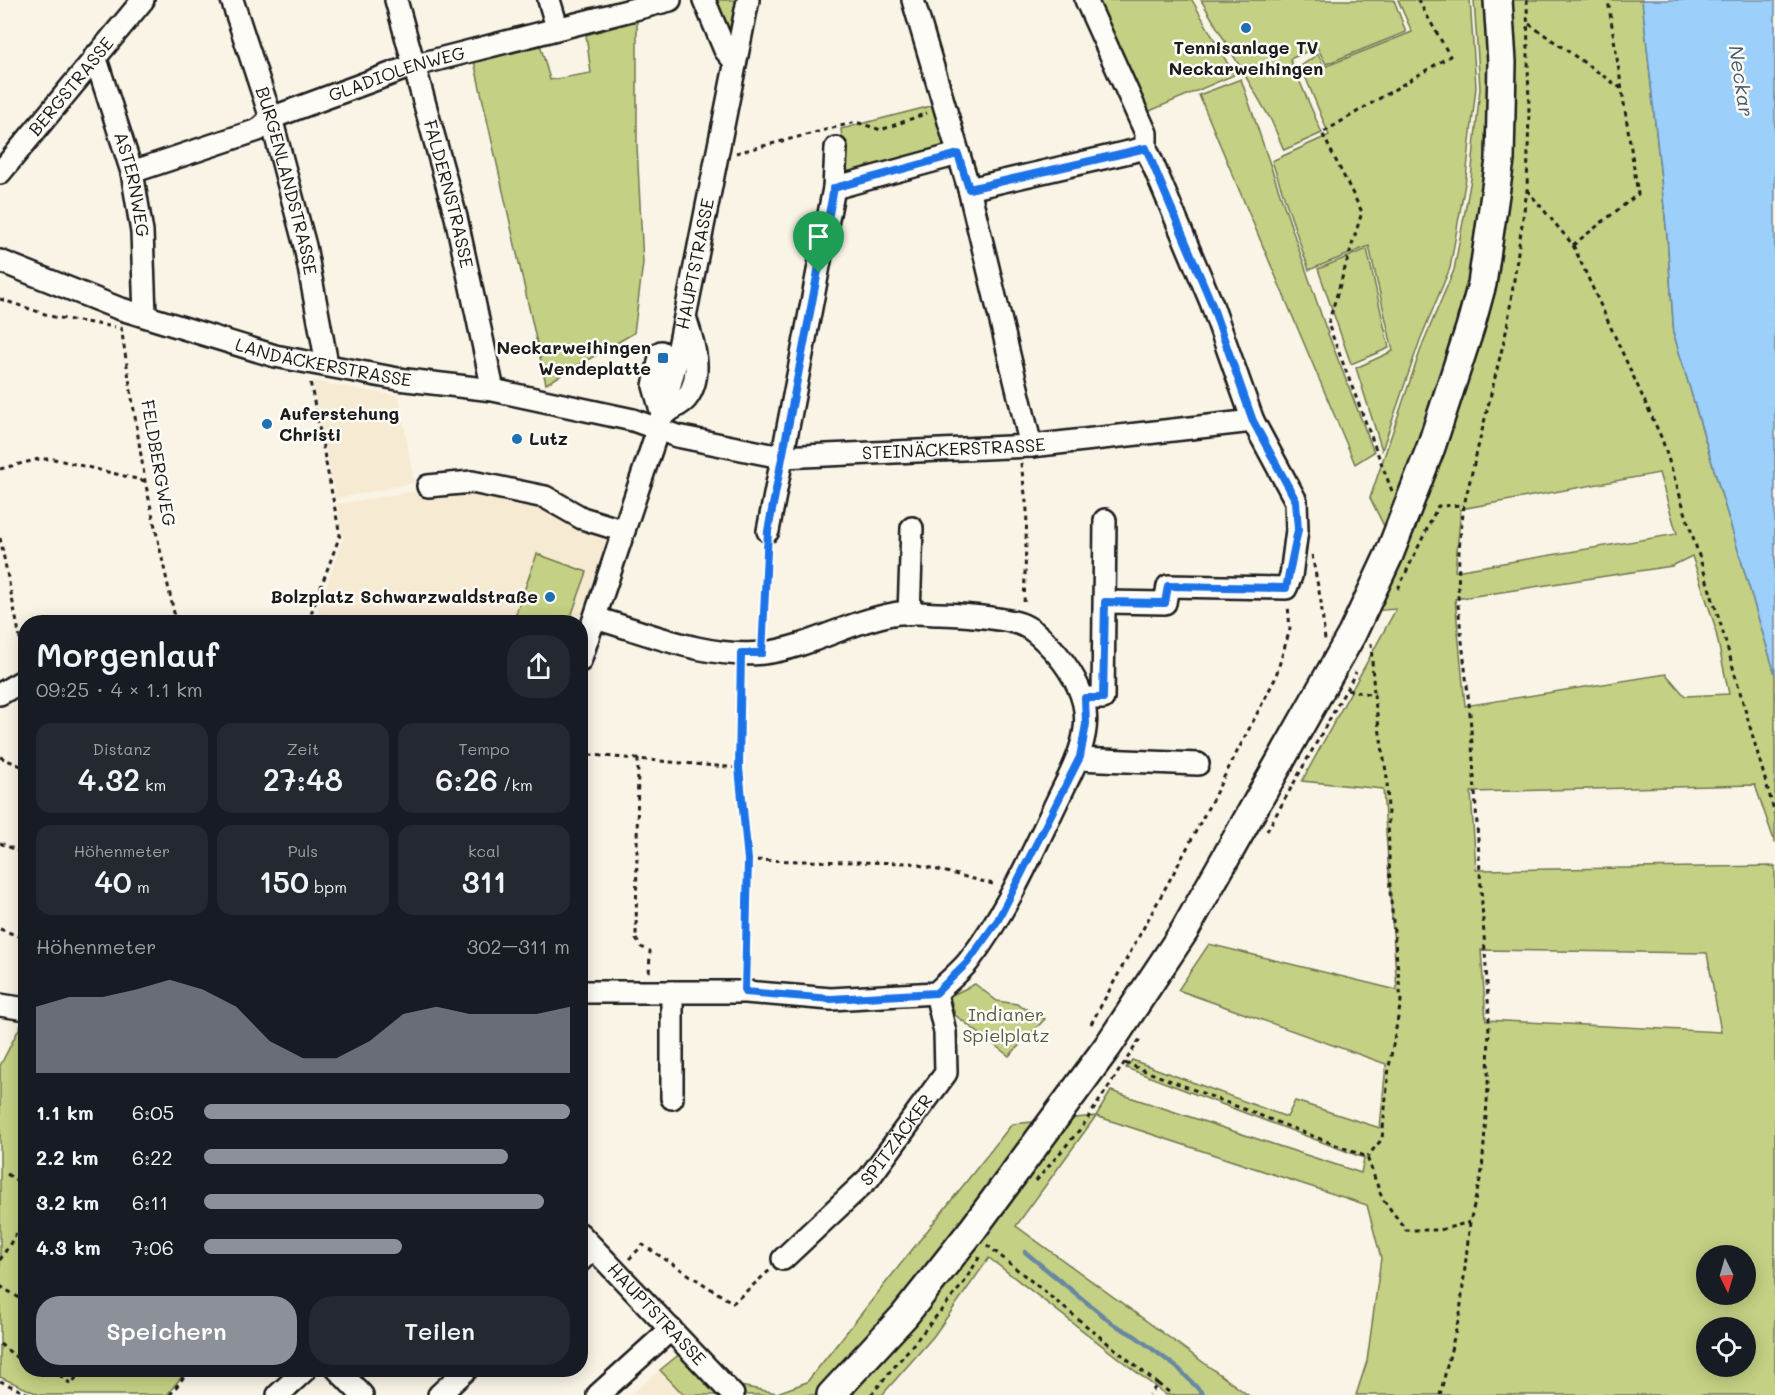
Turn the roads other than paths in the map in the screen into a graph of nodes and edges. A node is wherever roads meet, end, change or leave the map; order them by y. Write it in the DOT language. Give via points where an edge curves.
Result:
graph roads {
  1 [pos="143,0"];
  2 [pos="232,0"];
  3 [pos="396,0"];
  4 [pos="549,0"];
  5 [pos="670,0"];
  6 [pos="704,0"];
  7 [pos="748,0"];
  8 [pos="914,0"];
  9 [pos="1086,0"];
  10 [pos="1498,0"];
  11 [pos="557,27"];
  12 [pos="94,56"];
  13 [pos="735,62"];
  14 [pos="412,66"];
  15 [pos="272,118"];
  16 [pos="836,148"];
  17 [pos="1146,148"];
  18 [pos="958,154"];
  19 [pos="132,172"];
  20 [pos="0,173"];
  21 [pos="834,188"];
  22 [pos="969,189"];
  23 [pos="0,261"];
  24 [pos="145,315"];
  25 [pos="661,352"];
  26 [pos="327,364"];
  27 [pos="493,390"];
  28 [pos="1253,421"];
  29 [pos="660,422"];
  30 [pos="1025,446"];
  31 [pos="781,457"];
  32 [pos="428,486"];
  33 [pos="1105,520"];
  34 [pos="912,528"];
  35 [pos="624,531"];
  36 [pos="768,531"];
  37 [pos="1105,602"];
  38 [pos="909,614"];
  39 [pos="595,618"];
  40 [pos="588,638"];
  41 [pos="18,684"];
  42 [pos="0,694"];
  43 [pos="1085,698"];
  44 [pos="1078,759"];
  45 [pos="1198,764"];
  46 [pos="588,992"];
  47 [pos="672,992"];
  48 [pos="936,993"];
  49 [pos="0,1005"];
  50 [pos="18,1008"];
  51 [pos="672,1098"];
  52 [pos="588,1250"];
  53 [pos="783,1259"];
  54 [pos="671,1329"];
  55 [pos="297,1377"];
  56 [pos="345,1377"];
  57 [pos="459,1377"];
  58 [pos="278,1395"];
  59 [pos="362,1395"];
  60 [pos="440,1395"];
  61 [pos="598,1395"];
  62 [pos="733,1395"];
  63 [pos="831,1395"];
  1 -- 12 [label="street, BERGSTRASSE"];
  2 -- 15 [label="street, BURGENLANDSTRASSE"];
  3 -- 14 [label="street, FALDERNSTRASSE"];
  4 -- 11 [label="street"];
  5 -- 11 [label="street, GLADIOLENWEG"];
  6 -- 13 [label="street" via="725,50"];
  7 -- 13 [label="street, HAUPTSTRASSE"];
  8 -- 18 [label="street"];
  9 -- 17 [label="street" via="1146,133"];
  10 -- 63 [label="main road" via="1502,120 1491,237 1470,327 1431,447 1403,521 1352,634 1339,682 1108,1046 925,1290"];
  11 -- 14 [label="street, GLADIOLENWEG"];
  12 -- 19 [label="street, ASTERNWEG"];
  12 -- 20 [label="street, BERGSTRASSE"];
  13 -- 29 [label="street, HAUPTSTRASSE" via="686,318"];
  14 -- 15 [label="street, GLADIOLENWEG"];
  14 -- 27 [label="street, FALDERNSTRASSE" via="456,217"];
  15 -- 19 [label="street, GLADIOLENWEG" via="258,130"];
  15 -- 26 [label="street, BURGENLANDSTRASSE" via="305,246"];
  16 -- 21 [label="street"];
  17 -- 22 [label="street"];
  17 -- 28 [label="street" via="1211,302"];
  18 -- 21 [label="street"];
  18 -- 22 [label="street"];
  19 -- 24 [label="street, ASTERNWEG" via="142,232"];
  21 -- 31 [label="street"];
  22 -- 30 [label="street"];
  23 -- 24 [label="street, LANDÄCKERSTRASSE" via="119,318"];
  24 -- 26 [label="street, LANDÄCKERSTRASSE" via="274,356"];
  25 -- 29 [label="street" via="654,386"];
  26 -- 27 [label="street, LANDÄCKERSTRASSE"];
  27 -- 29 [label="street, LANDÄCKERSTRASSE" via="633,420"];
  28 -- 30 [label="street, STEINÄCKERSTRASSE"];
  28 -- 37 [label="street" via="1296,501 1298,530 1286,588 1168,586 1165,603"];
  29 -- 31 [label="street, STEINÄCKERSTRASSE" via="677,436"];
  29 -- 35 [label="street, HAUPTSTRASSE"];
  30 -- 31 [label="street, STEINÄCKERSTRASSE"];
  31 -- 36 [label="street"];
  32 -- 35 [label="street" via="472,482 498,486 545,497 582,518"];
  33 -- 37 [label="street"];
  34 -- 38 [label="street"];
  35 -- 39 [label="street, HAUPTSTRASSE"];
  37 -- 43 [label="street" via="1103,698"];
  38 -- 39 [label="street" via="895,613 852,624 793,647 752,653 712,652"];
  38 -- 43 [label="street" via="956,614 1023,625 1051,647 1071,670"];
  39 -- 40 [label="street, HAUPTSTRASSE"];
  41 -- 42 [label="street"];
  43 -- 44 [label="street" via="1086,724"];
  44 -- 45 [label="street"];
  44 -- 48 [label="street" via="998,920 967,963"];
  46 -- 47 [label="street"];
  47 -- 48 [label="street" via="745,992 831,999"];
  47 -- 51 [label="street"];
  48 -- 53 [label="street, SPITZÄCKER" via="945,1032 946,1073 869,1178"];
  49 -- 50 [label="street"];
  52 -- 54 [label="street, HAUPTSTRASSE" via="617,1270"];
  54 -- 61 [label="street"];
  54 -- 62 [label="street, HAUPTSTRASSE"];
  55 -- 58 [label="street"];
  56 -- 59 [label="street"];
  57 -- 60 [label="street"];
}
